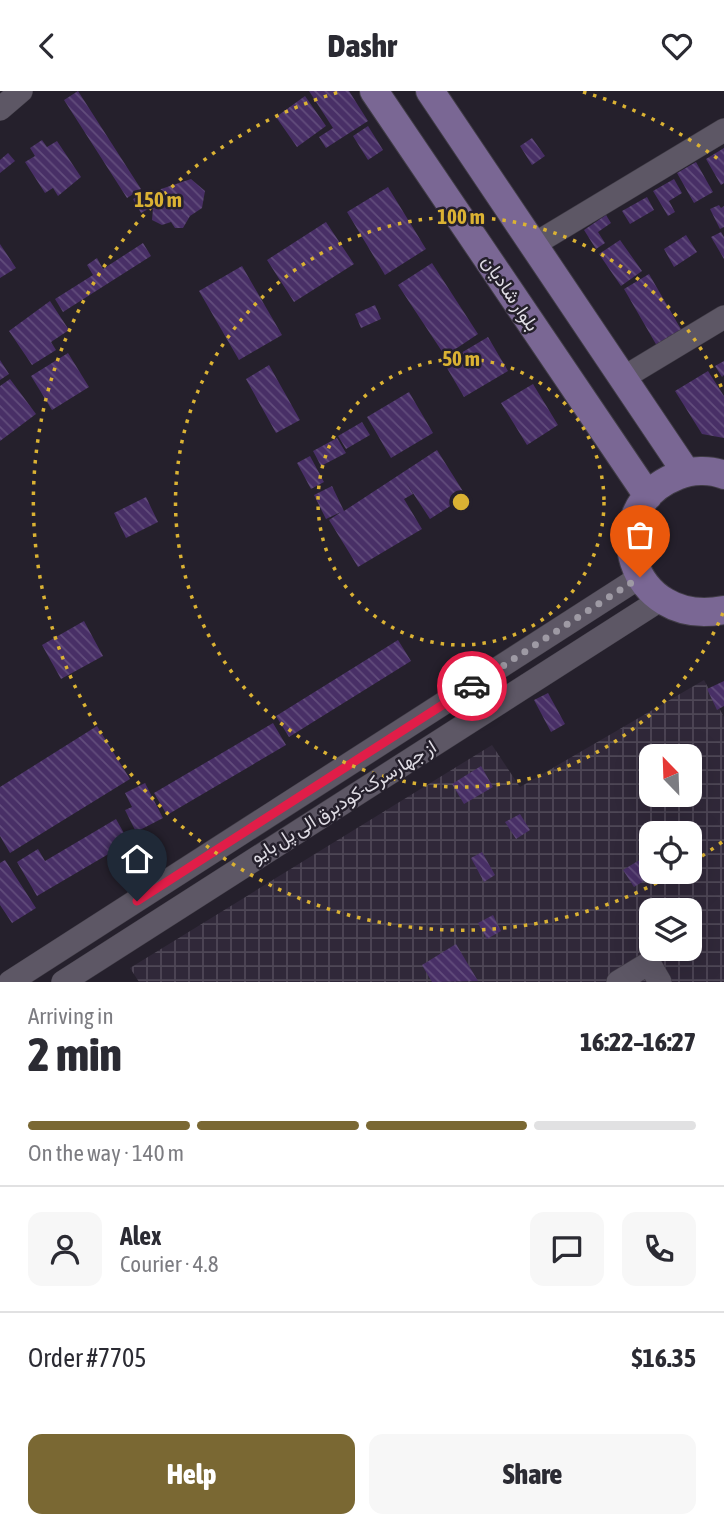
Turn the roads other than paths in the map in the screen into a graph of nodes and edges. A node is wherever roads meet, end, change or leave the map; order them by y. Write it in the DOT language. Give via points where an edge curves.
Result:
graph roads {
  1 [pos="21,91"];
  2 [pos="374,91"];
  3 [pos="430,91"];
  4 [pos="0,109"];
  5 [pos="724,130"];
  6 [pos="533,245"];
  7 [pos="724,317"];
  8 [pos="623,377"];
  9 [pos="687,472"];
  10 [pos="724,475"];
  11 [pos="648,496"];
  12 [pos="640,577"];
  13 [pos="660,600"];
  14 [pos="724,610"];
  15 [pos="10,982"];
  16 [pos="63,982"];
  17 [pos="618,982"];
  18 [pos="660,982"];
  1 -- 4 [label="street"];
  2 -- 11 [label="main road, بلوار شادیان"];
  3 -- 6 [label="main road"];
  5 -- 6 [label="street"];
  6 -- 8 [label="main road"];
  7 -- 8 [label="street"];
  8 -- 9 [label="main road"];
  9 -- 10 [label="main road"];
  9 -- 11 [label="main road" via="665,481"];
  11 -- 12 [label="main road" via="636,514 631,535 632,557"];
  12 -- 13 [label="main road"];
  12 -- 15 [label="street, از جهارسرک-کودبرق الی پل بایو"];
  13 -- 14 [label="main road" via="691,613"];
  13 -- 16 [label="street, از جهارسرک-کودبرق الی پل بایو"];
  17 -- 18 [label="street" via="649,963"];
}
